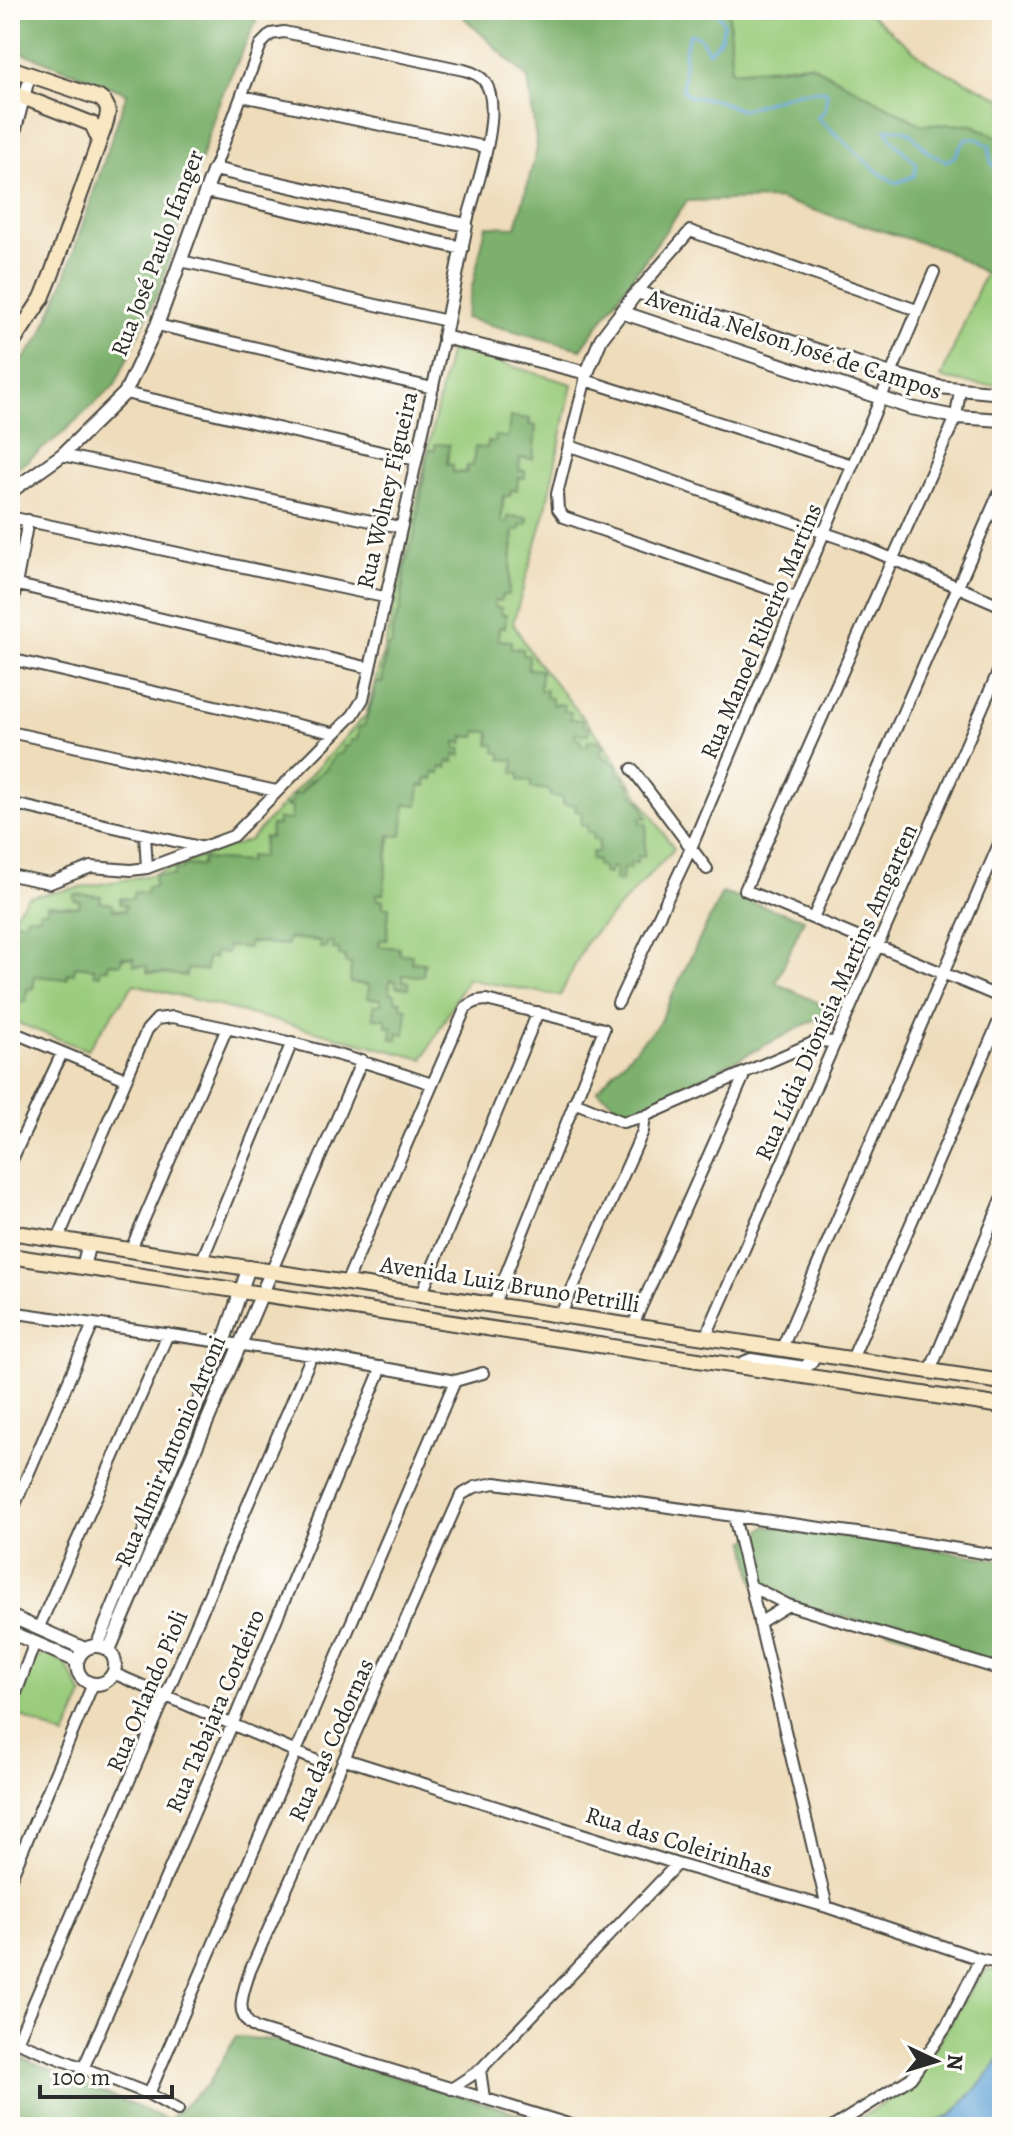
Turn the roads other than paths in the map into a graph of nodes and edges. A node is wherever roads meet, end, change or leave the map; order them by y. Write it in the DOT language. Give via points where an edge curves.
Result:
graph roads {
  1 [pos="271,34"];
  2 [pos="10,68"];
  3 [pos="30,75"];
  4 [pos="17,95"];
  5 [pos="90,95"];
  6 [pos="242,96"];
  7 [pos="74,116"];
  8 [pos="99,139"];
  9 [pos="486,147"];
  10 [pos="10,152"];
  11 [pos="214,169"];
  12 [pos="206,191"];
  13 [pos="466,225"];
  14 [pos="462,248"];
  15 [pos="181,261"];
  16 [pos="934,272"];
  17 [pos="637,292"];
  18 [pos="917,310"];
  19 [pos="621,312"];
  20 [pos="447,321"];
  21 [pos="157,325"];
  22 [pos="444,337"];
  23 [pos="10,347"];
  24 [pos="891,374"];
  25 [pos="586,376"];
  26 [pos="433,388"];
  27 [pos="960,390"];
  28 [pos="125,393"];
  29 [pos="1002,393"];
  30 [pos="880,398"];
  31 [pos="956,417"];
  32 [pos="1002,420"];
  33 [pos="570,446"];
  34 [pos="62,455"];
  35 [pos="416,460"];
  36 [pos="852,465"];
  37 [pos="1002,486"];
  38 [pos="10,492"];
  39 [pos="10,517"];
  40 [pos="28,520"];
  41 [pos="399,527"];
  42 [pos="824,533"];
  43 [pos="893,558"];
  44 [pos="18,585"];
  45 [pos="958,587"];
  46 [pos="384,597"];
  47 [pos="796,598"];
  48 [pos="1002,606"];
  49 [pos="10,618"];
  50 [pos="10,659"];
  51 [pos="1002,663"];
  52 [pos="370,668"];
  53 [pos="10,732"];
  54 [pos="333,733"];
  55 [pos="632,769"];
  56 [pos="276,791"];
  57 [pos="10,803"];
  58 [pos="145,835"];
  59 [pos="1002,837"];
  60 [pos="202,847"];
  61 [pos="691,848"];
  62 [pos="147,868"];
  63 [pos="707,869"];
  64 [pos="10,875"];
  65 [pos="813,918"];
  66 [pos="878,946"];
  67 [pos="943,973"];
  68 [pos="1002,998"];
  69 [pos="618,1003"];
  70 [pos="538,1012"];
  71 [pos="1002,1014"];
  72 [pos="227,1028"];
  73 [pos="10,1031"];
  74 [pos="292,1042"];
  75 [pos="836,1042"];
  76 [pos="62,1053"];
  77 [pos="362,1060"];
  78 [pos="742,1074"];
  79 [pos="126,1079"];
  80 [pos="432,1084"];
  81 [pos="574,1102"];
  82 [pos="645,1116"];
  83 [pos="10,1164"];
  84 [pos="1002,1199"];
  85 [pos="10,1232"];
  86 [pos="58,1239"];
  87 [pos="89,1243"];
  88 [pos="131,1249"];
  89 [pos="10,1256"];
  90 [pos="202,1260"];
  91 [pos="83,1267"];
  92 [pos="249,1267"];
  93 [pos="272,1270"];
  94 [pos="347,1281"];
  95 [pos="243,1292"];
  96 [pos="422,1293"];
  97 [pos="260,1294"];
  98 [pos="494,1304"];
  99 [pos="14,1313"];
  100 [pos="561,1314"];
  101 [pos="93,1324"];
  102 [pos="633,1325"];
  103 [pos="10,1333"];
  104 [pos="168,1334"];
  105 [pos="706,1336"];
  106 [pos="223,1343"];
  107 [pos="240,1346"];
  108 [pos="782,1348"];
  109 [pos="810,1352"];
  110 [pos="312,1355"];
  111 [pos="830,1355"];
  112 [pos="852,1359"];
  113 [pos="739,1365"];
  114 [pos="382,1367"];
  115 [pos="930,1371"];
  116 [pos="483,1373"];
  117 [pos="827,1379"];
  118 [pos="455,1381"];
  119 [pos="1002,1382"];
  120 [pos="1002,1406"];
  121 [pos="10,1516"];
  122 [pos="734,1516"];
  123 [pos="1002,1556"];
  124 [pos="751,1586"];
  125 [pos="788,1605"];
  126 [pos="10,1616"];
  127 [pos="759,1623"];
  128 [pos="39,1627"];
  129 [pos="10,1632"];
  130 [pos="35,1642"];
  131 [pos="97,1648"];
  132 [pos="77,1661"];
  133 [pos="1002,1670"];
  134 [pos="113,1673"];
  135 [pos="93,1684"];
  136 [pos="167,1697"];
  137 [pos="10,1709"];
  138 [pos="232,1725"];
  139 [pos="295,1752"];
  140 [pos="345,1759"];
  141 [pos="324,1764"];
  142 [pos="677,1864"];
  143 [pos="10,1880"];
  144 [pos="827,1907"];
  145 [pos="980,1959"];
  146 [pos="1002,1964"];
  147 [pos="14,2040"];
  148 [pos="83,2069"];
  149 [pos="480,2070"];
  150 [pos="451,2089"];
  151 [pos="149,2094"];
  152 [pos="484,2098"];
  153 [pos="178,2110"];
  154 [pos="578,2127"];
  155 [pos="833,2127"];
  1 -- 6 [label="street, Rua José Paulo Ifanger" via="261,44"];
  1 -- 9 [label="street, Rua Wolney Figueira" via="299,35 479,77 491,107"];
  2 -- 3 [label="main road"];
  3 -- 4 [label="street"];
  3 -- 5 [label="main road"];
  4 -- 7 [label="main road"];
  4 -- 10 [label="street"];
  5 -- 7 [label="main road" via="100,105 99,112"];
  5 -- 8 [label="main road" via="106,102 108,116"];
  6 -- 9 [label="street"];
  6 -- 11 [label="street, Rua José Paulo Ifanger"];
  7 -- 8 [label="main road" via="92,124"];
  8 -- 23 [label="main road" via="42,298"];
  9 -- 13 [label="street, Rua Wolney Figueira"];
  11 -- 12 [label="street, Rua José Paulo Ifanger"];
  11 -- 13 [label="street"];
  12 -- 14 [label="street"];
  12 -- 15 [label="street, Rua José Paulo Ifanger"];
  13 -- 14 [label="street, Rua Wolney Figueira"];
  14 -- 20 [label="street, Rua Wolney Figueira"];
  15 -- 20 [label="street"];
  15 -- 21 [label="street, Rua José Paulo Ifanger"];
  16 -- 18 [label="street, Rua Manoel Ribeiro Martins"];
  17 -- 18 [label="street" via="690,231"];
  17 -- 19 [label="street"];
  17 -- 24 [label="street, Avenida Nelson José de Campos"];
  18 -- 24 [label="street, Rua Manoel Ribeiro Martins"];
  19 -- 25 [label="street" via="601,339"];
  19 -- 30 [label="street, Avenida Nelson José de Campos"];
  20 -- 22 [label="street, Rua Wolney Figueira"];
  21 -- 26 [label="street"];
  21 -- 28 [label="street, Rua José Paulo Ifanger"];
  22 -- 25 [label="street"];
  22 -- 26 [label="street, Rua Wolney Figueira"];
  24 -- 27 [label="street, Avenida Nelson José de Campos"];
  24 -- 30 [label="street, Rua Manoel Ribeiro Martins"];
  25 -- 33 [label="street"];
  25 -- 36 [label="street"];
  26 -- 35 [label="street, Rua Wolney Figueira"];
  27 -- 29 [label="street, Avenida Nelson José de Campos"];
  27 -- 31 [label="street"];
  28 -- 34 [label="street, Rua José Paulo Ifanger"];
  28 -- 35 [label="street"];
  30 -- 31 [label="street, Avenida Nelson José de Campos"];
  30 -- 36 [label="street, Rua Manoel Ribeiro Martins"];
  31 -- 32 [label="street, Avenida Nelson José de Campos"];
  31 -- 43 [label="street"];
  33 -- 42 [label="street"];
  33 -- 47 [label="street" via="557,494 567,519"];
  34 -- 38 [label="street, Rua José Paulo Ifanger"];
  34 -- 41 [label="street"];
  35 -- 41 [label="street, Rua Wolney Figueira"];
  36 -- 42 [label="street, Rua Manoel Ribeiro Martins"];
  37 -- 45 [label="street"];
  39 -- 40 [label="street"];
  40 -- 44 [label="street"];
  40 -- 46 [label="street"];
  41 -- 46 [label="street, Rua Wolney Figueira"];
  42 -- 43 [label="street"];
  42 -- 47 [label="street, Rua Manoel Ribeiro Martins"];
  43 -- 45 [label="street"];
  43 -- 65 [label="street" via="745,890"];
  44 -- 49 [label="street"];
  44 -- 52 [label="street"];
  45 -- 48 [label="street"];
  45 -- 65 [label="street"];
  46 -- 52 [label="street, Rua Wolney Figueira"];
  47 -- 61 [label="street, Rua Manoel Ribeiro Martins"];
  50 -- 54 [label="street"];
  51 -- 66 [label="street, Rua Lídia Dionísia Martins Amgarten"];
  52 -- 54 [label="street, Rua Wolney Figueira" via="363,699"];
  53 -- 56 [label="street"];
  54 -- 56 [label="street, Rua Wolney Figueira"];
  55 -- 61 [label="street"];
  56 -- 60 [label="street, Rua Wolney Figueira" via="233,836"];
  57 -- 58 [label="street"];
  58 -- 60 [label="street"];
  58 -- 62 [label="street"];
  59 -- 67 [label="street"];
  60 -- 62 [label="street, Rua Wolney Figueira"];
  61 -- 63 [label="street"];
  61 -- 69 [label="street, Rua Manoel Ribeiro Martins"];
  62 -- 64 [label="street" via="91,867 50,883"];
  65 -- 66 [label="street"];
  66 -- 67 [label="street"];
  66 -- 75 [label="street, Rua Lídia Dionísia Martins Amgarten"];
  67 -- 68 [label="street"];
  67 -- 108 [label="street"];
  70 -- 80 [label="street" via="486,1000 472,1002"];
  70 -- 81 [label="street" via="604,1029"];
  70 -- 96 [label="street"];
  71 -- 112 [label="street"];
  72 -- 74 [label="street"];
  72 -- 79 [label="street" via="169,1016 157,1019"];
  72 -- 88 [label="street"];
  73 -- 76 [label="street"];
  74 -- 77 [label="street"];
  74 -- 90 [label="street"];
  75 -- 78 [label="street" via="817,1041"];
  75 -- 105 [label="street, Rua Lídia Dionísia Martins Amgarten"];
  76 -- 79 [label="street"];
  76 -- 83 [label="street"];
  77 -- 80 [label="street"];
  77 -- 93 [label="street"];
  78 -- 82 [label="street"];
  78 -- 102 [label="street"];
  79 -- 86 [label="street"];
  80 -- 94 [label="street"];
  81 -- 82 [label="street" via="623,1122"];
  81 -- 98 [label="street"];
  82 -- 100 [label="street" via="643,1131"];
  84 -- 115 [label="street"];
  85 -- 86 [label="main road, Avenida Luiz Bruno Petrilli"];
  86 -- 87 [label="main road, Avenida Luiz Bruno Petrilli"];
  87 -- 88 [label="main road, Avenida Luiz Bruno Petrilli"];
  87 -- 91 [label="street"];
  88 -- 90 [label="main road, Avenida Luiz Bruno Petrilli"];
  89 -- 91 [label="main road, Avenida Luiz Bruno Petrilli"];
  90 -- 92 [label="main road, Avenida Luiz Bruno Petrilli"];
  91 -- 95 [label="main road, Avenida Luiz Bruno Petrilli"];
  92 -- 93 [label="main road, Avenida Luiz Bruno Petrilli"];
  92 -- 95 [label="street, Rua Almir Antonio Artoni"];
  93 -- 94 [label="main road, Avenida Luiz Bruno Petrilli"];
  93 -- 97 [label="street, Rua Almir Antonio Artoni"];
  94 -- 96 [label="main road, Avenida Luiz Bruno Petrilli"];
  95 -- 97 [label="main road, Avenida Luiz Bruno Petrilli"];
  95 -- 106 [label="street, Rua Almir Antonio Artoni"];
  96 -- 98 [label="main road, Avenida Luiz Bruno Petrilli"];
  97 -- 107 [label="street, Rua Almir Antonio Artoni"];
  97 -- 113 [label="main road, Avenida Luiz Bruno Petrilli"];
  98 -- 100 [label="main road, Avenida Luiz Bruno Petrilli"];
  99 -- 101 [label="street"];
  99 -- 103 [label="street"];
  100 -- 102 [label="main road, Avenida Luiz Bruno Petrilli"];
  101 -- 104 [label="street"];
  101 -- 121 [label="street"];
  102 -- 105 [label="main road, Avenida Luiz Bruno Petrilli"];
  104 -- 106 [label="street"];
  104 -- 128 [label="street"];
  105 -- 108 [label="main road, Avenida Luiz Bruno Petrilli"];
  106 -- 107 [label="street"];
  106 -- 131 [label="street, Rua Almir Antonio Artoni"];
  107 -- 110 [label="street"];
  107 -- 131 [label="street, Rua Almir Antonio Artoni"];
  108 -- 109 [label="main road, Avenida Luiz Bruno Petrilli"];
  109 -- 111 [label="main road, Avenida Luiz Bruno Petrilli"];
  109 -- 113 [label="street" via="812,1360 805,1368 751,1360"];
  110 -- 114 [label="street"];
  110 -- 136 [label="street, Rua Orlando Pioli"];
  111 -- 112 [label="main road, Avenida Luiz Bruno Petrilli"];
  111 -- 117 [label="street" via="814,1368"];
  112 -- 115 [label="main road, Avenida Luiz Bruno Petrilli"];
  113 -- 117 [label="main road, Avenida Luiz Bruno Petrilli"];
  114 -- 118 [label="street"];
  114 -- 138 [label="street, Rua Tabajara Cordeiro"];
  115 -- 119 [label="main road, Avenida Luiz Bruno Petrilli"];
  116 -- 118 [label="street"];
  117 -- 120 [label="main road, Avenida Luiz Bruno Petrilli"];
  118 -- 139 [label="street"];
  122 -- 123 [label="street"];
  122 -- 124 [label="street"];
  122 -- 140 [label="street, Rua das Codornas" via="495,1483 461,1495"];
  124 -- 125 [label="street"];
  124 -- 127 [label="street"];
  125 -- 127 [label="street"];
  125 -- 133 [label="street"];
  126 -- 128 [label="street"];
  127 -- 144 [label="street"];
  128 -- 131 [label="street"];
  129 -- 130 [label="street"];
  130 -- 132 [label="street"];
  130 -- 137 [label="street"];
  131 -- 132 [label="street"];
  131 -- 134 [label="street" via="115,1661"];
  132 -- 135 [label="street" via="78,1673"];
  134 -- 135 [label="street" via="105,1682"];
  134 -- 136 [label="street"];
  135 -- 143 [label="street"];
  136 -- 138 [label="street"];
  136 -- 147 [label="street, Rua Orlando Pioli"];
  138 -- 139 [label="street"];
  138 -- 148 [label="street, Rua Tabajara Cordeiro"];
  139 -- 141 [label="street"];
  139 -- 151 [label="street"];
  140 -- 142 [label="street, Rua das Coleirinhas"];
  140 -- 150 [label="street, Rua das Codornas" via="250,1971 240,2006 243,2018 257,2029"];
  142 -- 144 [label="street, Rua das Coleirinhas"];
  142 -- 149 [label="street"];
  144 -- 145 [label="street, Rua das Coleirinhas"];
  145 -- 146 [label="street, Rua das Coleirinhas"];
  145 -- 155 [label="street" via="946,2027 911,2078"];
  147 -- 148 [label="street"];
  148 -- 151 [label="street"];
  149 -- 150 [label="street"];
  149 -- 152 [label="street"];
  150 -- 152 [label="street"];
  151 -- 153 [label="street"];
  152 -- 154 [label="street"];
}
